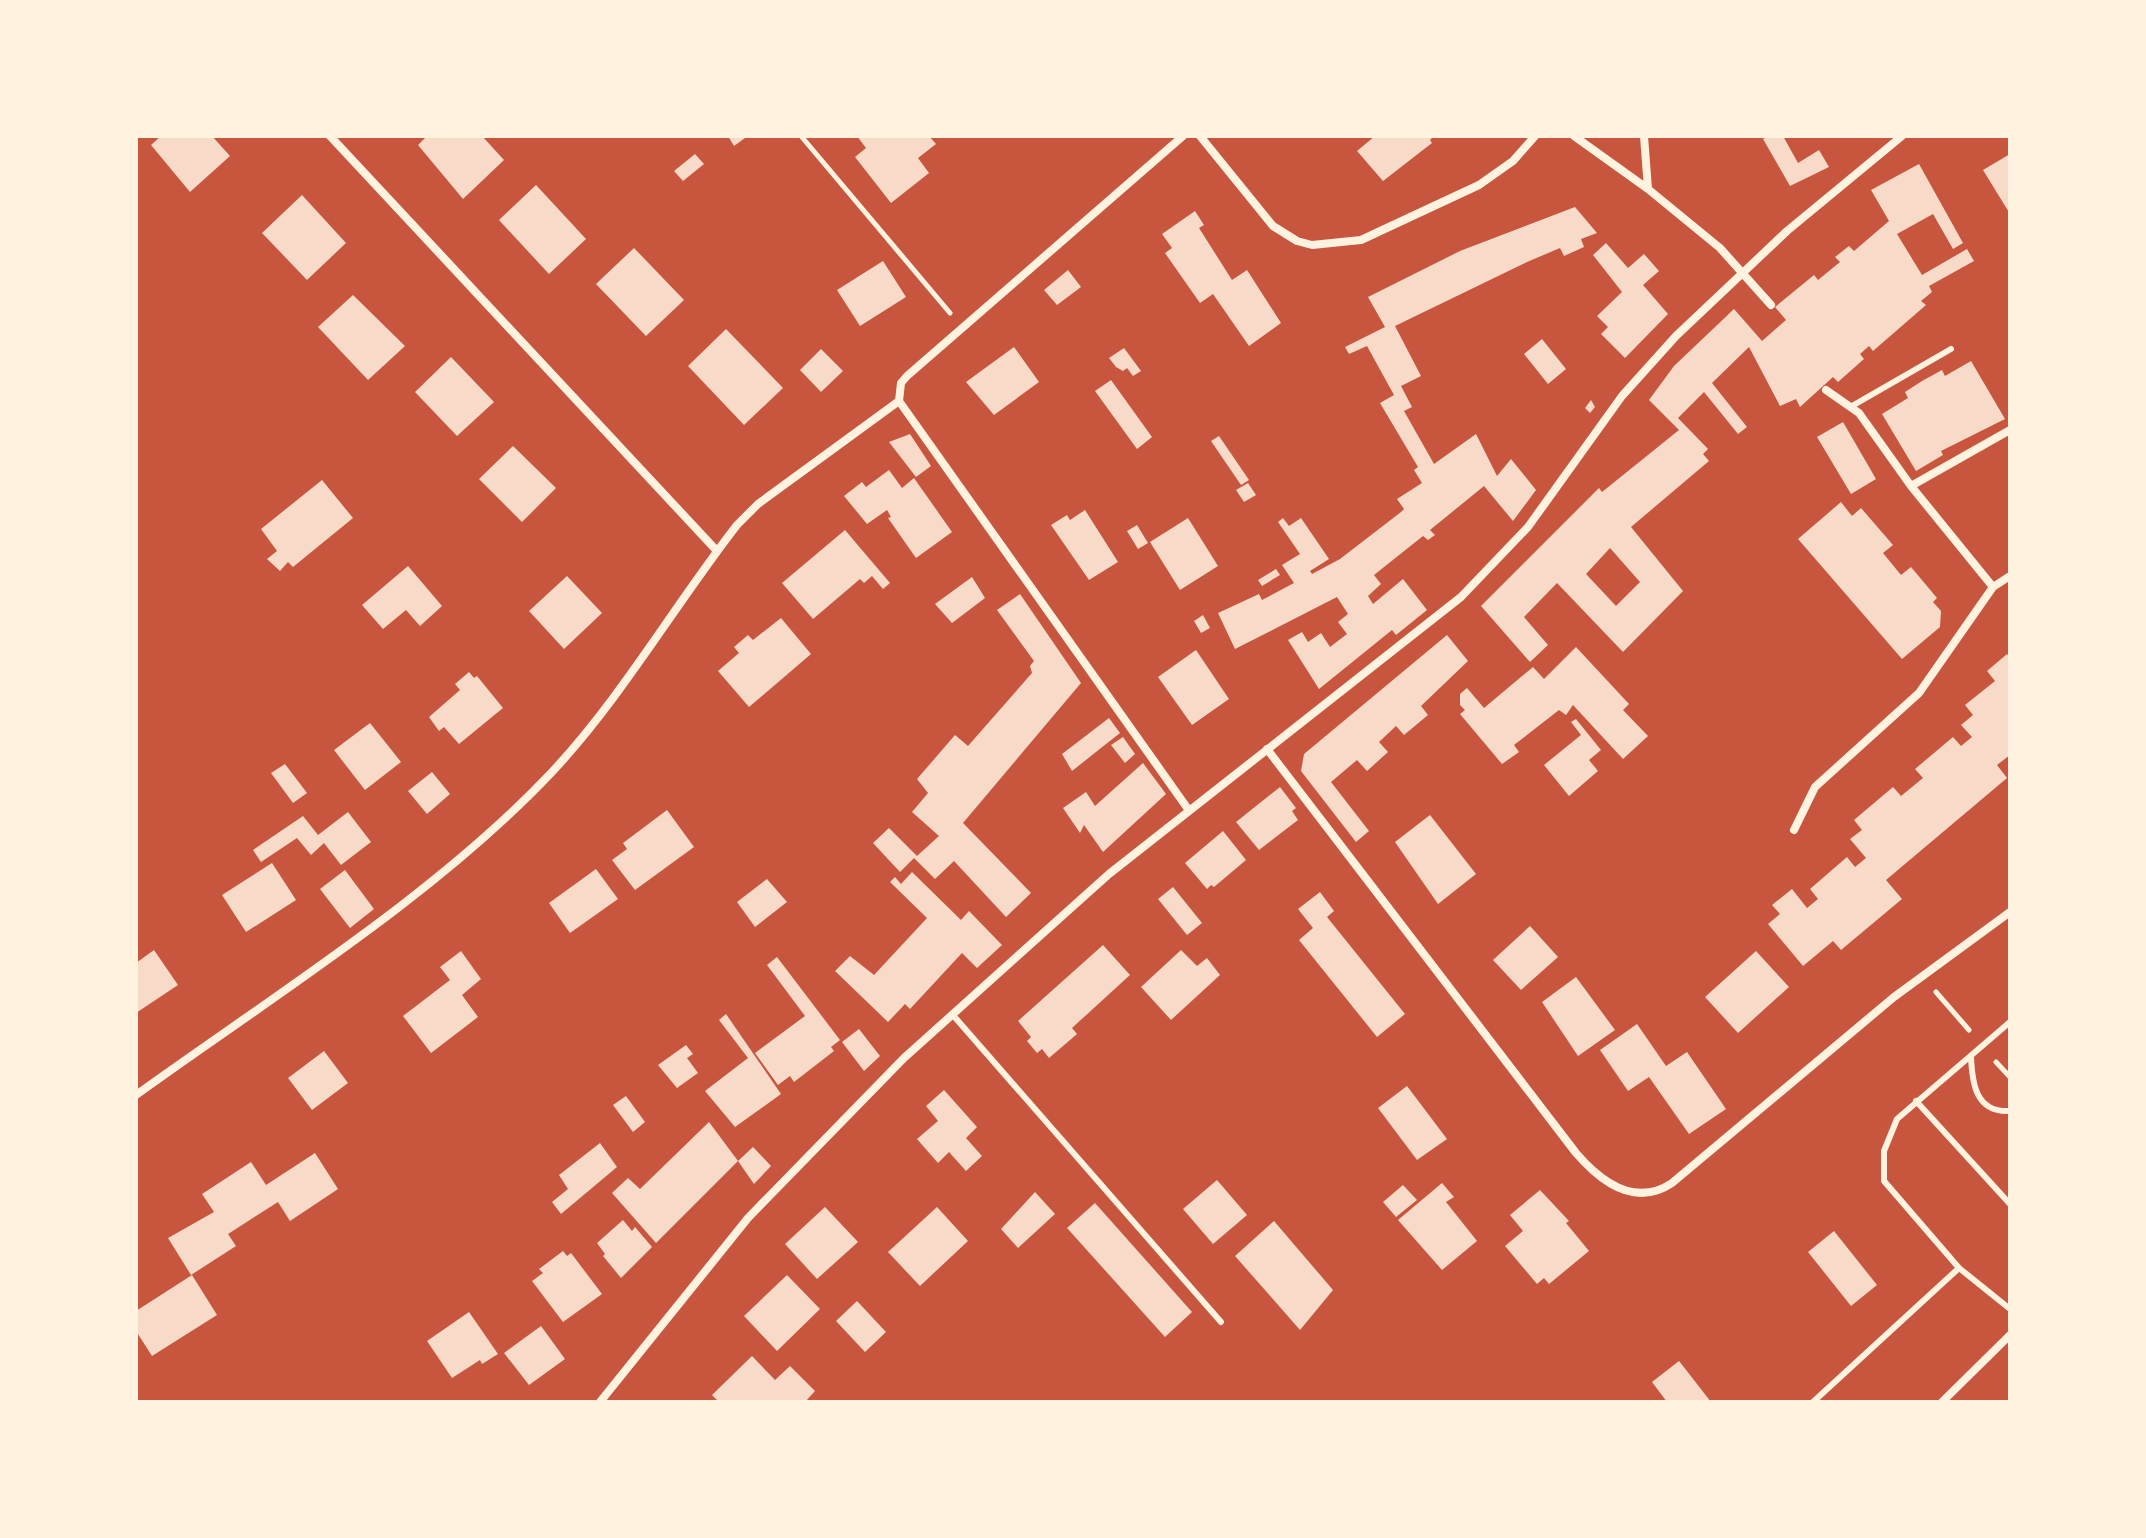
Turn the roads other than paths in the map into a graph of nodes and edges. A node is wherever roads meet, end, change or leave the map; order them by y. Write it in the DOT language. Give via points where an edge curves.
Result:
graph roads {
  1 [pos="330,136"];
  2 [pos="1183,136"];
  3 [pos="1200,136"];
  4 [pos="1535,136"];
  5 [pos="1574,136"];
  6 [pos="1644,136"];
  7 [pos="1902,136"];
  8 [pos="1648,189"];
  9 [pos="1743,271"];
  10 [pos="1771,305"];
  11 [pos="1951,349"];
  12 [pos="1826,390"];
  13 [pos="899,401"];
  14 [pos="1852,406"];
  15 [pos="2010,430"];
  16 [pos="1911,486"];
  17 [pos="717,551"];
  18 [pos="2010,576"];
  19 [pos="1993,587"];
  20 [pos="1267,749"];
  21 [pos="1188,809"];
  22 [pos="1794,830"];
  23 [pos="2010,912"];
  24 [pos="952,1014"];
  25 [pos="2010,1022"];
  26 [pos="1971,1056"];
  27 [pos="136,1095"];
  28 [pos="1916,1101"];
  29 [pos="2010,1111"];
  30 [pos="2010,1204"];
  31 [pos="1959,1268"];
  32 [pos="2010,1309"];
  33 [pos="1221,1322"];
  34 [pos="2010,1335"];
  35 [pos="600,1402"];
  36 [pos="1813,1402"];
  37 [pos="1942,1402"];
  1 -- 17 [label="street"];
  2 -- 13 [label="street" via="901,383"];
  3 -- 4 [label="street" via="1273,226 1312,245 1361,240 1479,185 1513,161"];
  5 -- 8 [label="street"];
  6 -- 8 [label="street"];
  7 -- 9 [label="street"];
  8 -- 9 [label="street"];
  9 -- 10 [label="street"];
  9 -- 20 [label="street" via="1630,387 1528,527 1461,597"];
  11 -- 14 [label="lane"];
  12 -- 14 [label="street"];
  13 -- 17 [label="street" via="758,504"];
  13 -- 21 [label="street"];
  14 -- 16 [label="street"];
  15 -- 16 [label="street"];
  16 -- 19 [label="street"];
  17 -- 27 [label="street" via="601,715 494,828 405,901"];
  18 -- 19 [label="street"];
  19 -- 22 [label="street" via="1919,693 1815,787"];
  20 -- 21 [label="street"];
  20 -- 23 [label="street" via="1576,1153 1605,1181 1632,1193 1658,1192 1672,1183 1894,997"];
  21 -- 24 [label="street"];
  24 -- 33 [label="lane"];
  24 -- 35 [label="street" via="756,1209"];
  25 -- 26 [label="lane"];
  26 -- 28 [label="lane"];
  26 -- 29 [label="lane" via="1978,1098 1999,1112"];
  28 -- 30 [label="lane"];
  28 -- 31 [label="lane" via="1889,1134 1884,1181"];
  31 -- 32 [label="lane"];
  31 -- 36 [label="lane"];
  34 -- 37 [label="street"];
}
